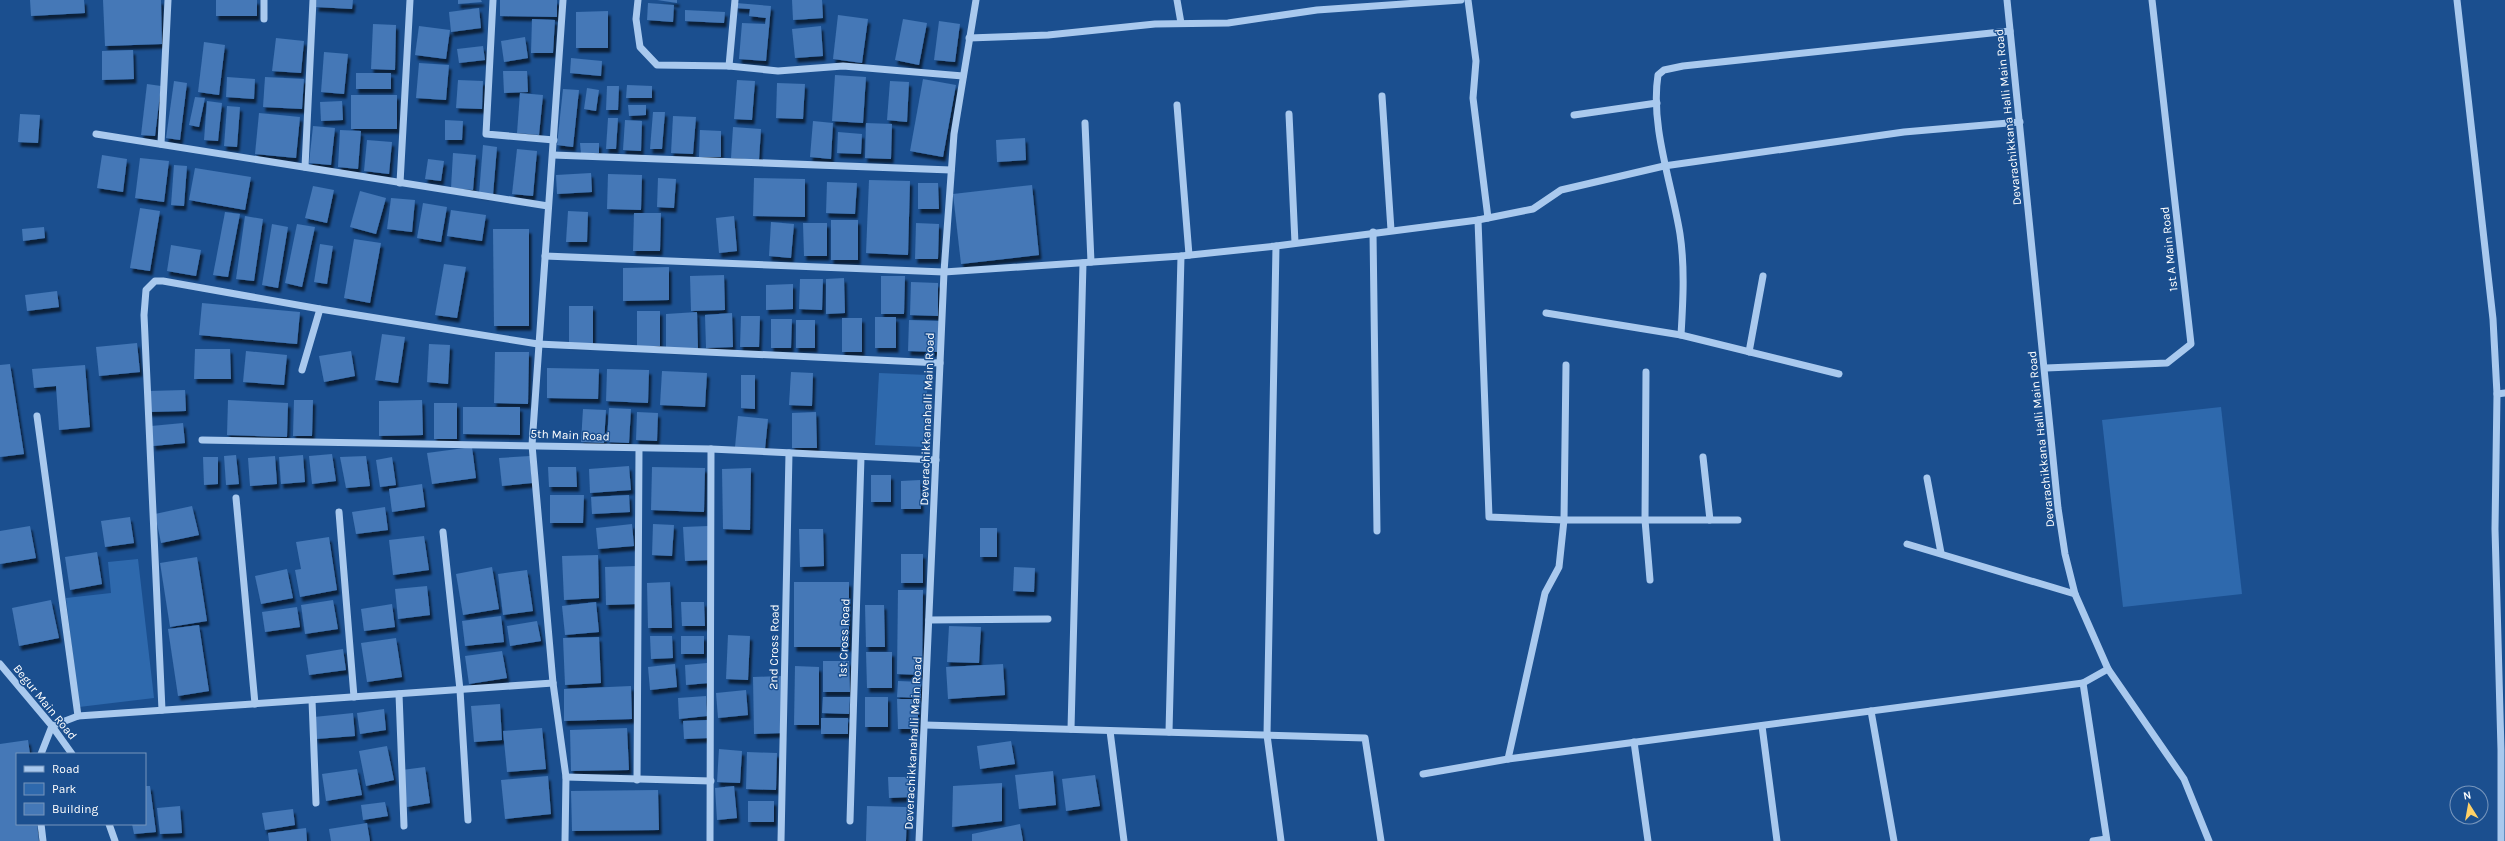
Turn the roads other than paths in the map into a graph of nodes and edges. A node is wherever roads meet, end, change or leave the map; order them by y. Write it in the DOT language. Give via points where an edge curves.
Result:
graph roads {
  1 [pos="168,0"];
  2 [pos="264,0"];
  3 [pos="314,0"];
  4 [pos="410,0"];
  5 [pos="493,0"];
  6 [pos="563,0"];
  7 [pos="638,0"];
  8 [pos="735,0"];
  9 [pos="976,0"];
  10 [pos="1177,0"];
  11 [pos="1461,0"];
  12 [pos="1468,0"];
  13 [pos="2007,0"];
  14 [pos="2152,0"];
  15 [pos="2457,0"];
  16 [pos="264,20"];
  17 [pos="1182,23"];
  18 [pos="2010,31"];
  19 [pos="970,38"];
  20 [pos="729,66"];
  21 [pos="963,76"];
  22 [pos="1382,96"];
  23 [pos="1657,103"];
  24 [pos="1177,105"];
  25 [pos="1289,114"];
  26 [pos="1574,115"];
  27 [pos="2020,122"];
  28 [pos="1085,123"];
  29 [pos="96,134"];
  30 [pos="554,140"];
  31 [pos="161,144"];
  32 [pos="553,156"];
  33 [pos="1664,166"];
  34 [pos="305,167"];
  35 [pos="952,170"];
  36 [pos="400,182"];
  37 [pos="548,206"];
  38 [pos="1488,218"];
  39 [pos="1478,220"];
  40 [pos="1391,230"];
  41 [pos="1373,232"];
  42 [pos="1295,243"];
  43 [pos="1276,246"];
  44 [pos="1189,255"];
  45 [pos="545,256"];
  46 [pos="1182,256"];
  47 [pos="1087,263"];
  48 [pos="944,272"];
  49 [pos="1763,276"];
  50 [pos="320,309"];
  51 [pos="1546,313"];
  52 [pos="1681,335"];
  53 [pos="538,344"];
  54 [pos="1748,352"];
  55 [pos="940,363"];
  56 [pos="1566,365"];
  57 [pos="2046,368"];
  58 [pos="302,370"];
  59 [pos="1646,372"];
  60 [pos="1839,374"];
  61 [pos="2505,393"];
  62 [pos="2497,394"];
  63 [pos="37,416"];
  64 [pos="202,440"];
  65 [pos="532,445"];
  66 [pos="639,449"];
  67 [pos="711,449"];
  68 [pos="789,453"];
  69 [pos="861,457"];
  70 [pos="1703,457"];
  71 [pos="936,460"];
  72 [pos="1927,478"];
  73 [pos="236,498"];
  74 [pos="339,512"];
  75 [pos="1564,520"];
  76 [pos="1645,520"];
  77 [pos="1710,520"];
  78 [pos="1738,520"];
  79 [pos="1377,530"];
  80 [pos="443,532"];
  81 [pos="1907,544"];
  82 [pos="1941,553"];
  83 [pos="1650,580"];
  84 [pos="2075,594"];
  85 [pos="1048,619"];
  86 [pos="929,620"];
  87 [pos="2502,652"];
  88 [pos="0,664"];
  89 [pos="2108,669"];
  90 [pos="553,683"];
  91 [pos="2083,683"];
  92 [pos="460,690"];
  93 [pos="398,694"];
  94 [pos="354,697"];
  95 [pos="312,700"];
  96 [pos="255,704"];
  97 [pos="162,710"];
  98 [pos="1871,711"];
  99 [pos="78,716"];
  100 [pos="925,725"];
  101 [pos="52,726"];
  102 [pos="1762,726"];
  103 [pos="1071,729"];
  104 [pos="1110,730"];
  105 [pos="1169,732"];
  106 [pos="1267,735"];
  107 [pos="1634,742"];
  108 [pos="2503,750"];
  109 [pos="41,753"];
  110 [pos="71,753"];
  111 [pos="1508,759"];
  112 [pos="1423,774"];
  113 [pos="566,777"];
  114 [pos="637,780"];
  115 [pos="710,781"];
  116 [pos="316,803"];
  117 [pos="468,820"];
  118 [pos="850,821"];
  119 [pos="41,825"];
  120 [pos="109,825"];
  121 [pos="404,826"];
  122 [pos="2106,840"];
  123 [pos="43,841"];
  124 [pos="115,841"];
  125 [pos="565,841"];
  126 [pos="710,841"];
  127 [pos="781,841"];
  128 [pos="919,841"];
  129 [pos="1124,841"];
  130 [pos="1281,841"];
  131 [pos="1381,841"];
  132 [pos="1648,841"];
  133 [pos="1777,841"];
  134 [pos="1894,841"];
  135 [pos="2093,841"];
  136 [pos="2209,841"];
  137 [pos="2501,841"];
  1 -- 31 [label="street"];
  2 -- 16 [label="street"];
  3 -- 34 [label="street"];
  4 -- 36 [label="street"];
  5 -- 30 [label="street" via="486,134"];
  6 -- 30 [label="street"];
  7 -- 20 [label="street" via="636,19 640,47 657,65"];
  8 -- 20 [label="street"];
  9 -- 19 [label="street, Deverachikkanahalli Main Road"];
  10 -- 17 [label="street"];
  11 -- 17 [label="street" via="1317,10 1228,23"];
  12 -- 38 [label="street" via="1476,62 1473,98"];
  13 -- 18 [label="street, Devarachikkana Halli Main Road"];
  14 -- 57 [label="street, 1st A Main Road" via="2191,344 2167,363"];
  15 -- 62 [label="street" via="2493,319"];
  17 -- 19 [label="street" via="1048,35"];
  18 -- 23 [label="street" via="1870,44 1664,70 1658,75 1655,90"];
  18 -- 27 [label="street, Devarachikkana Halli Main Road"];
  19 -- 21 [label="street, Deverachikkanahalli Main Road"];
  20 -- 21 [label="street" via="778,71 843,66"];
  21 -- 35 [label="street, Deverachikkanahalli Main Road" via="954,134"];
  22 -- 40 [label="street"];
  23 -- 26 [label="street"];
  23 -- 33 [label="street"];
  24 -- 44 [label="street"];
  25 -- 42 [label="street"];
  27 -- 33 [label="street" via="1904,132"];
  27 -- 57 [label="street, Devarachikkana Halli Main Road"];
  28 -- 47 [label="street"];
  29 -- 31 [label="street"];
  30 -- 32 [label="street"];
  31 -- 34 [label="street"];
  32 -- 35 [label="street"];
  32 -- 37 [label="street"];
  33 -- 38 [label="street" via="1561,190 1533,209"];
  33 -- 52 [label="street" via="1680,235 1684,298"];
  34 -- 36 [label="street"];
  35 -- 48 [label="street, Deverachikkanahalli Main Road"];
  36 -- 37 [label="street"];
  37 -- 45 [label="street"];
  38 -- 39 [label="street"];
  39 -- 40 [label="street"];
  39 -- 75 [label="street" via="1489,517"];
  40 -- 41 [label="street"];
  41 -- 42 [label="street"];
  41 -- 79 [label="street"];
  42 -- 43 [label="street"];
  43 -- 44 [label="street"];
  43 -- 106 [label="street"];
  44 -- 46 [label="street"];
  45 -- 48 [label="street"];
  45 -- 53 [label="street"];
  46 -- 47 [label="street"];
  46 -- 105 [label="street"];
  47 -- 48 [label="street"];
  47 -- 103 [label="street"];
  48 -- 55 [label="street, Deverachikkanahalli Main Road"];
  49 -- 54 [label="street"];
  50 -- 53 [label="street"];
  50 -- 58 [label="street"];
  50 -- 97 [label="street" via="163,281 155,281 146,290 144,315"];
  51 -- 52 [label="street"];
  52 -- 54 [label="street"];
  53 -- 55 [label="street"];
  53 -- 65 [label="street"];
  54 -- 60 [label="street"];
  55 -- 71 [label="street, Deverachikkanahalli Main Road"];
  56 -- 75 [label="street"];
  57 -- 84 [label="street, Devarachikkana Halli Main Road" via="2058,508 2065,554"];
  59 -- 76 [label="street"];
  61 -- 62 [label="street"];
  62 -- 87 [label="street" via="2495,529"];
  63 -- 99 [label="street"];
  64 -- 65 [label="street, 5th Main Road"];
  65 -- 66 [label="street, 5th Main Road"];
  65 -- 90 [label="street"];
  66 -- 67 [label="street, 5th Main Road"];
  66 -- 114 [label="street"];
  67 -- 68 [label="street, 5th Main Road"];
  67 -- 115 [label="street"];
  68 -- 69 [label="street, 5th Main Road"];
  68 -- 127 [label="street, 2nd Cross Road"];
  69 -- 71 [label="street, 5th Main Road"];
  69 -- 118 [label="street, 1st Cross Road"];
  70 -- 77 [label="street"];
  71 -- 86 [label="street, Deverachikkanahalli Main Road"];
  72 -- 82 [label="street"];
  73 -- 96 [label="street"];
  74 -- 94 [label="street"];
  75 -- 76 [label="street"];
  75 -- 111 [label="street" via="1559,567 1545,593"];
  76 -- 77 [label="street"];
  76 -- 83 [label="street"];
  77 -- 78 [label="street"];
  80 -- 92 [label="street"];
  81 -- 82 [label="street"];
  82 -- 84 [label="street"];
  84 -- 89 [label="street, Devarachikkana Halli Main Road"];
  85 -- 86 [label="street"];
  86 -- 100 [label="street, Deverachikkanahalli Main Road"];
  87 -- 108 [label="street"];
  88 -- 101 [label="street, Begur Main Road"];
  89 -- 91 [label="street"];
  89 -- 136 [label="street, Devarachikkana Halli Main Road" via="2184,779"];
  90 -- 92 [label="street"];
  90 -- 113 [label="street"];
  91 -- 98 [label="street"];
  91 -- 122 [label="street"];
  92 -- 93 [label="street"];
  92 -- 117 [label="street"];
  93 -- 94 [label="street"];
  93 -- 121 [label="street"];
  94 -- 95 [label="street"];
  95 -- 96 [label="street"];
  95 -- 116 [label="street"];
  96 -- 97 [label="street"];
  97 -- 99 [label="street"];
  98 -- 102 [label="street"];
  98 -- 134 [label="street"];
  99 -- 101 [label="street"];
  100 -- 103 [label="street"];
  100 -- 128 [label="street, Deverachikkanahalli Main Road"];
  101 -- 109 [label="street"];
  101 -- 110 [label="street, Begur Main Road"];
  102 -- 107 [label="street"];
  102 -- 133 [label="street"];
  103 -- 104 [label="street"];
  104 -- 105 [label="street"];
  104 -- 129 [label="street"];
  105 -- 106 [label="street"];
  106 -- 130 [label="street"];
  106 -- 131 [label="street" via="1365,738"];
  107 -- 111 [label="street"];
  107 -- 132 [label="street"];
  108 -- 137 [label="street"];
  111 -- 112 [label="street"];
  113 -- 114 [label="street"];
  113 -- 125 [label="street"];
  114 -- 115 [label="street"];
  115 -- 126 [label="street"];
  119 -- 123 [label="street"];
  120 -- 124 [label="street"];
  122 -- 135 [label="street"];
}
